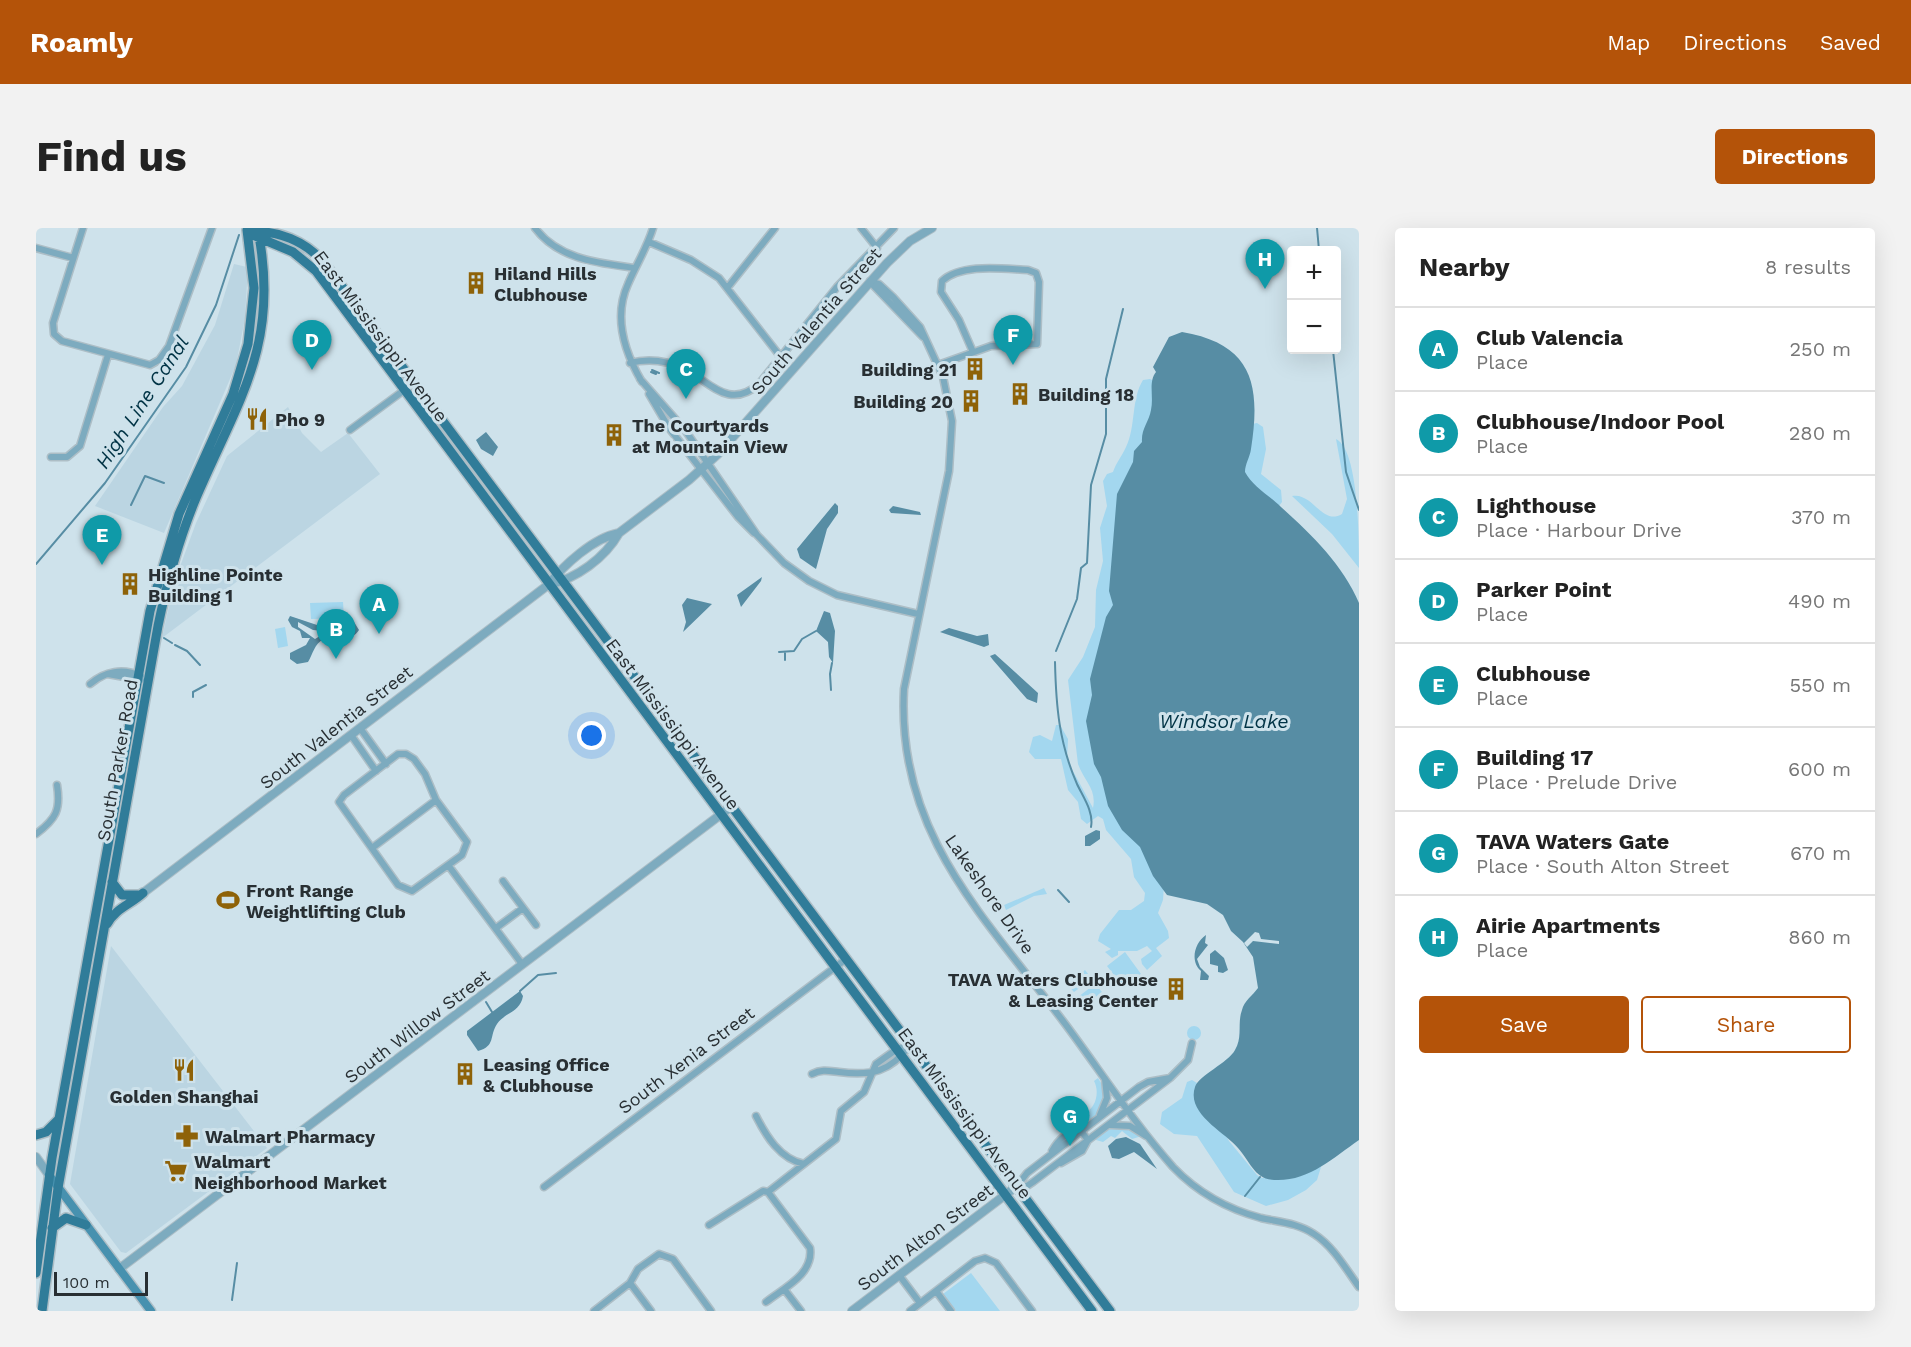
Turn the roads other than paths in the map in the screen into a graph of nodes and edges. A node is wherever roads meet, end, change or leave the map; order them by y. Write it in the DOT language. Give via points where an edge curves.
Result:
graph roads {
  1 [pos="83,228"];
  2 [pos="212,228"];
  3 [pos="279,228"];
  4 [pos="535,228"];
  5 [pos="653,228"];
  6 [pos="775,228"];
  7 [pos="861,228"];
  8 [pos="894,228"];
  9 [pos="932,228"];
  10 [pos="247,231"];
  11 [pos="258,232"];
  12 [pos="288,237"];
  13 [pos="649,242"];
  14 [pos="36,248"];
  15 [pos="284,248"];
  16 [pos="877,248"];
  17 [pos="72,258"];
  18 [pos="263,261"];
  19 [pos="635,268"];
  20 [pos="870,281"];
  21 [pos="728,287"];
  22 [pos="974,352"];
  23 [pos="108,355"];
  24 [pos="780,356"];
  25 [pos="630,363"];
  26 [pos="938,365"];
  27 [pos="640,379"];
  28 [pos="403,391"];
  29 [pos="350,430"];
  30 [pos="51,457"];
  31 [pos="705,467"];
  32 [pos="619,533"];
  33 [pos="560,578"];
  34 [pos="548,585"];
  35 [pos="918,614"];
  36 [pos="137,677"];
  37 [pos="147,680"];
  38 [pos="90,684"];
  39 [pos="360,728"];
  40 [pos="351,735"];
  41 [pos="386,764"];
  42 [pos="376,771"];
  43 [pos="57,785"];
  44 [pos="436,800"];
  45 [pos="732,807"];
  46 [pos="721,815"];
  47 [pos="36,834"];
  48 [pos="372,848"];
  49 [pos="448,865"];
  50 [pos="503,881"];
  51 [pos="112,882"];
  52 [pos="143,893"];
  53 [pos="99,894"];
  54 [pos="108,901"];
  55 [pos="132,902"];
  56 [pos="523,908"];
  57 [pos="536,925"];
  58 [pos="496,928"];
  59 [pos="103,931"];
  60 [pos="846,958"];
  61 [pos="522,964"];
  62 [pos="835,967"];
  63 [pos="1192,1043"];
  64 [pos="910,1045"];
  65 [pos="899,1052"];
  66 [pos="874,1073"];
  67 [pos="812,1074"];
  68 [pos="1104,1076"];
  69 [pos="1170,1078"];
  70 [pos="1122,1100"];
  71 [pos="1129,1109"];
  72 [pos="756,1116"];
  73 [pos="1098,1118"];
  74 [pos="59,1119"];
  75 [pos="1105,1127"];
  76 [pos="1081,1131"];
  77 [pos="36,1135"];
  78 [pos="1088,1140"];
  79 [pos="1153,1142"];
  80 [pos="36,1157"];
  81 [pos="804,1164"];
  82 [pos="49,1175"];
  83 [pos="1017,1186"];
  84 [pos="544,1187"];
  85 [pos="58,1188"];
  86 [pos="768,1192"];
  87 [pos="1005,1195"];
  88 [pos="86,1225"];
  89 [pos="709,1225"];
  90 [pos="52,1228"];
  91 [pos="120,1269"];
  92 [pos="36,1273"];
  93 [pos="899,1275"];
  94 [pos="630,1283"];
  95 [pos="1359,1287"];
  96 [pos="784,1289"];
  97 [pos="936,1291"];
  98 [pos="766,1302"];
  99 [pos="920,1303"];
  100 [pos="599,1310"];
  101 [pos="42,1311"];
  102 [pos="151,1311"];
  103 [pos="651,1311"];
  104 [pos="711,1311"];
  105 [pos="801,1311"];
  106 [pos="852,1311"];
  107 [pos="910,1311"];
  108 [pos="951,1311"];
  109 [pos="1032,1311"];
  110 [pos="1092,1311"];
  111 [pos="1110,1311"];
  1 -- 17 [label="street"];
  2 -- 23 [label="street" via="169,346 159,360 145,365"];
  3 -- 12 [label="main road"];
  4 -- 19 [label="street" via="550,244 570,255"];
  5 -- 13 [label="street"];
  6 -- 21 [label="street"];
  7 -- 16 [label="street"];
  8 -- 16 [label="street"];
  9 -- 20 [label="street, South Valentia Street" via="902,248"];
  10 -- 11 [label="main road, East Mississippi Avenue"];
  10 -- 36 [label="main road, South Parker Road" via="254,288 246,353 233,394 166,549"];
  11 -- 12 [label="main road, East Mississippi Avenue" via="272,231"];
  11 -- 15 [label="main road, East Mississippi Avenue"];
  11 -- 18 [label="main road, South Parker Road"];
  12 -- 33 [label="main road, East Mississippi Avenue" via="311,249 325,264"];
  13 -- 19 [label="street"];
  13 -- 21 [label="street" via="698,264"];
  14 -- 17 [label="street"];
  15 -- 18 [label="main road" via="272,250"];
  15 -- 28 [label="main road, East Mississippi Avenue" via="312,266"];
  16 -- 24 [label="street" via="837,287"];
  17 -- 23 [label="street" via="53,323 54,334 62,341"];
  18 -- 37 [label="main road, South Parker Road" via="263,317 252,373 176,552"];
  19 -- 25 [label="street" via="626,286 622,312"];
  20 -- 26 [label="street, Lakeshore Drive" via="925,339"];
  20 -- 31 [label="street, South Valentia Street"];
  21 -- 24 [label="street"];
  22 -- 22 [label="street" via="941,292 945,278 975,270 1036,273 1037,345 1001,345"];
  22 -- 26 [label="street"];
  23 -- 30 [label="street" via="80,446 67,457"];
  24 -- 25 [label="street" via="759,384 736,394 720,392 671,364 645,360"];
  25 -- 27 [label="street"];
  26 -- 35 [label="street, Lakeshore Drive" via="951,410 952,450"];
  27 -- 31 [label="street" via="667,424"];
  27 -- 31 [label="street" via="681,425"];
  28 -- 29 [label="street"];
  28 -- 34 [label="main road, East Mississippi Avenue"];
  31 -- 32 [label="street, South Valentia Street"];
  31 -- 35 [label="street" via="741,520 786,566 822,589 846,598"];
  32 -- 33 [label="street, South Valentia Street" via="599,542"];
  32 -- 33 [label="street, South Valentia Street" via="602,555"];
  33 -- 34 [label="street, South Valentia Street"];
  33 -- 45 [label="main road, East Mississippi Avenue"];
  34 -- 39 [label="street, South Valentia Street"];
  34 -- 46 [label="main road, East Mississippi Avenue"];
  35 -- 68 [label="street, Lakeshore Drive" via="905,675 903,717 909,774 923,818 950,870"];
  36 -- 37 [label="street"];
  36 -- 38 [label="street" via="117,671"];
  36 -- 53 [label="main road, South Parker Road"];
  37 -- 51 [label="main road, South Parker Road"];
  39 -- 40 [label="street, South Valentia Street"];
  39 -- 41 [label="street"];
  40 -- 42 [label="street"];
  40 -- 52 [label="street, South Valentia Street"];
  41 -- 42 [label="street"];
  41 -- 44 [label="street" via="398,754 406,754 425,774"];
  42 -- 48 [label="street" via="339,802"];
  43 -- 47 [label="street" via="58,812"];
  44 -- 48 [label="street"];
  44 -- 49 [label="street" via="465,837 467,847"];
  45 -- 46 [label="street, South Willow Street"];
  45 -- 60 [label="main road, East Mississippi Avenue"];
  46 -- 61 [label="street, South Willow Street"];
  46 -- 62 [label="main road, East Mississippi Avenue"];
  48 -- 49 [label="street" via="398,885 407,891 417,889"];
  49 -- 58 [label="street"];
  50 -- 56 [label="street"];
  51 -- 52 [label="main road" via="124,896"];
  51 -- 54 [label="main road, South Parker Road"];
  52 -- 55 [label="main road"];
  53 -- 54 [label="main road"];
  53 -- 74 [label="main road, South Parker Road"];
  54 -- 55 [label="main road"];
  54 -- 59 [label="main road, South Parker Road"];
  55 -- 59 [label="main road" via="118,909"];
  56 -- 57 [label="street"];
  56 -- 58 [label="street"];
  58 -- 61 [label="street"];
  59 -- 85 [label="main road, South Parker Road"];
  60 -- 62 [label="street, South Xenia Street"];
  60 -- 64 [label="main road, East Mississippi Avenue"];
  61 -- 91 [label="street, South Willow Street"];
  62 -- 65 [label="main road, East Mississippi Avenue"];
  62 -- 84 [label="street, South Xenia Street"];
  63 -- 69 [label="street, South Alton Street" via="1187,1061"];
  64 -- 65 [label="street"];
  64 -- 83 [label="main road, East Mississippi Avenue"];
  65 -- 66 [label="street" via="876,1064"];
  65 -- 87 [label="main road, East Mississippi Avenue"];
  66 -- 67 [label="street" via="820,1070"];
  66 -- 81 [label="street" via="864,1092 841,1111 836,1139"];
  68 -- 70 [label="street, Lakeshore Drive"];
  68 -- 73 [label="street" via="1107,1100"];
  69 -- 70 [label="street, South Alton Street" via="1144,1084"];
  69 -- 71 [label="street, South Alton Street"];
  70 -- 71 [label="street, Lakeshore Drive"];
  70 -- 73 [label="street, South Alton Street"];
  71 -- 75 [label="street, South Alton Street"];
  71 -- 79 [label="street, Lakeshore Drive"];
  72 -- 81 [label="street" via="778,1149"];
  73 -- 76 [label="street, South Alton Street"];
  74 -- 77 [label="main road"];
  74 -- 82 [label="main road, South Parker Road"];
  75 -- 78 [label="street, South Alton Street"];
  75 -- 79 [label="street" via="1130,1126"];
  76 -- 78 [label="street"];
  76 -- 83 [label="street, South Alton Street" via="1060,1139"];
  78 -- 83 [label="street, South Alton Street" via="1029,1184"];
  79 -- 95 [label="street, Lakeshore Drive" via="1180,1174 1219,1202 1318,1236"];
  80 -- 82 [label="street"];
  81 -- 86 [label="street"];
  82 -- 85 [label="main road"];
  82 -- 92 [label="main road, South Parker Road"];
  83 -- 87 [label="street, South Alton Street"];
  83 -- 111 [label="main road, East Mississippi Avenue"];
  85 -- 88 [label="main road"];
  85 -- 90 [label="main road, South Parker Road"];
  86 -- 89 [label="street" via="758,1193"];
  86 -- 96 [label="street" via="810,1248 806,1270"];
  87 -- 93 [label="street, South Alton Street"];
  87 -- 110 [label="main road, East Mississippi Avenue"];
  88 -- 90 [label="main road" via="66,1218"];
  88 -- 91 [label="main road"];
  90 -- 101 [label="main road, South Parker Road"];
  91 -- 102 [label="main road"];
  93 -- 99 [label="street"];
  93 -- 106 [label="street, South Alton Street"];
  94 -- 100 [label="street"];
  94 -- 103 [label="street"];
  94 -- 104 [label="street" via="634,1273 652,1258 659,1254 669,1256"];
  96 -- 98 [label="street"];
  96 -- 105 [label="street"];
  97 -- 99 [label="street"];
  97 -- 108 [label="street"];
  97 -- 109 [label="street" via="980,1259 992,1259"];
  99 -- 107 [label="street"];
}
